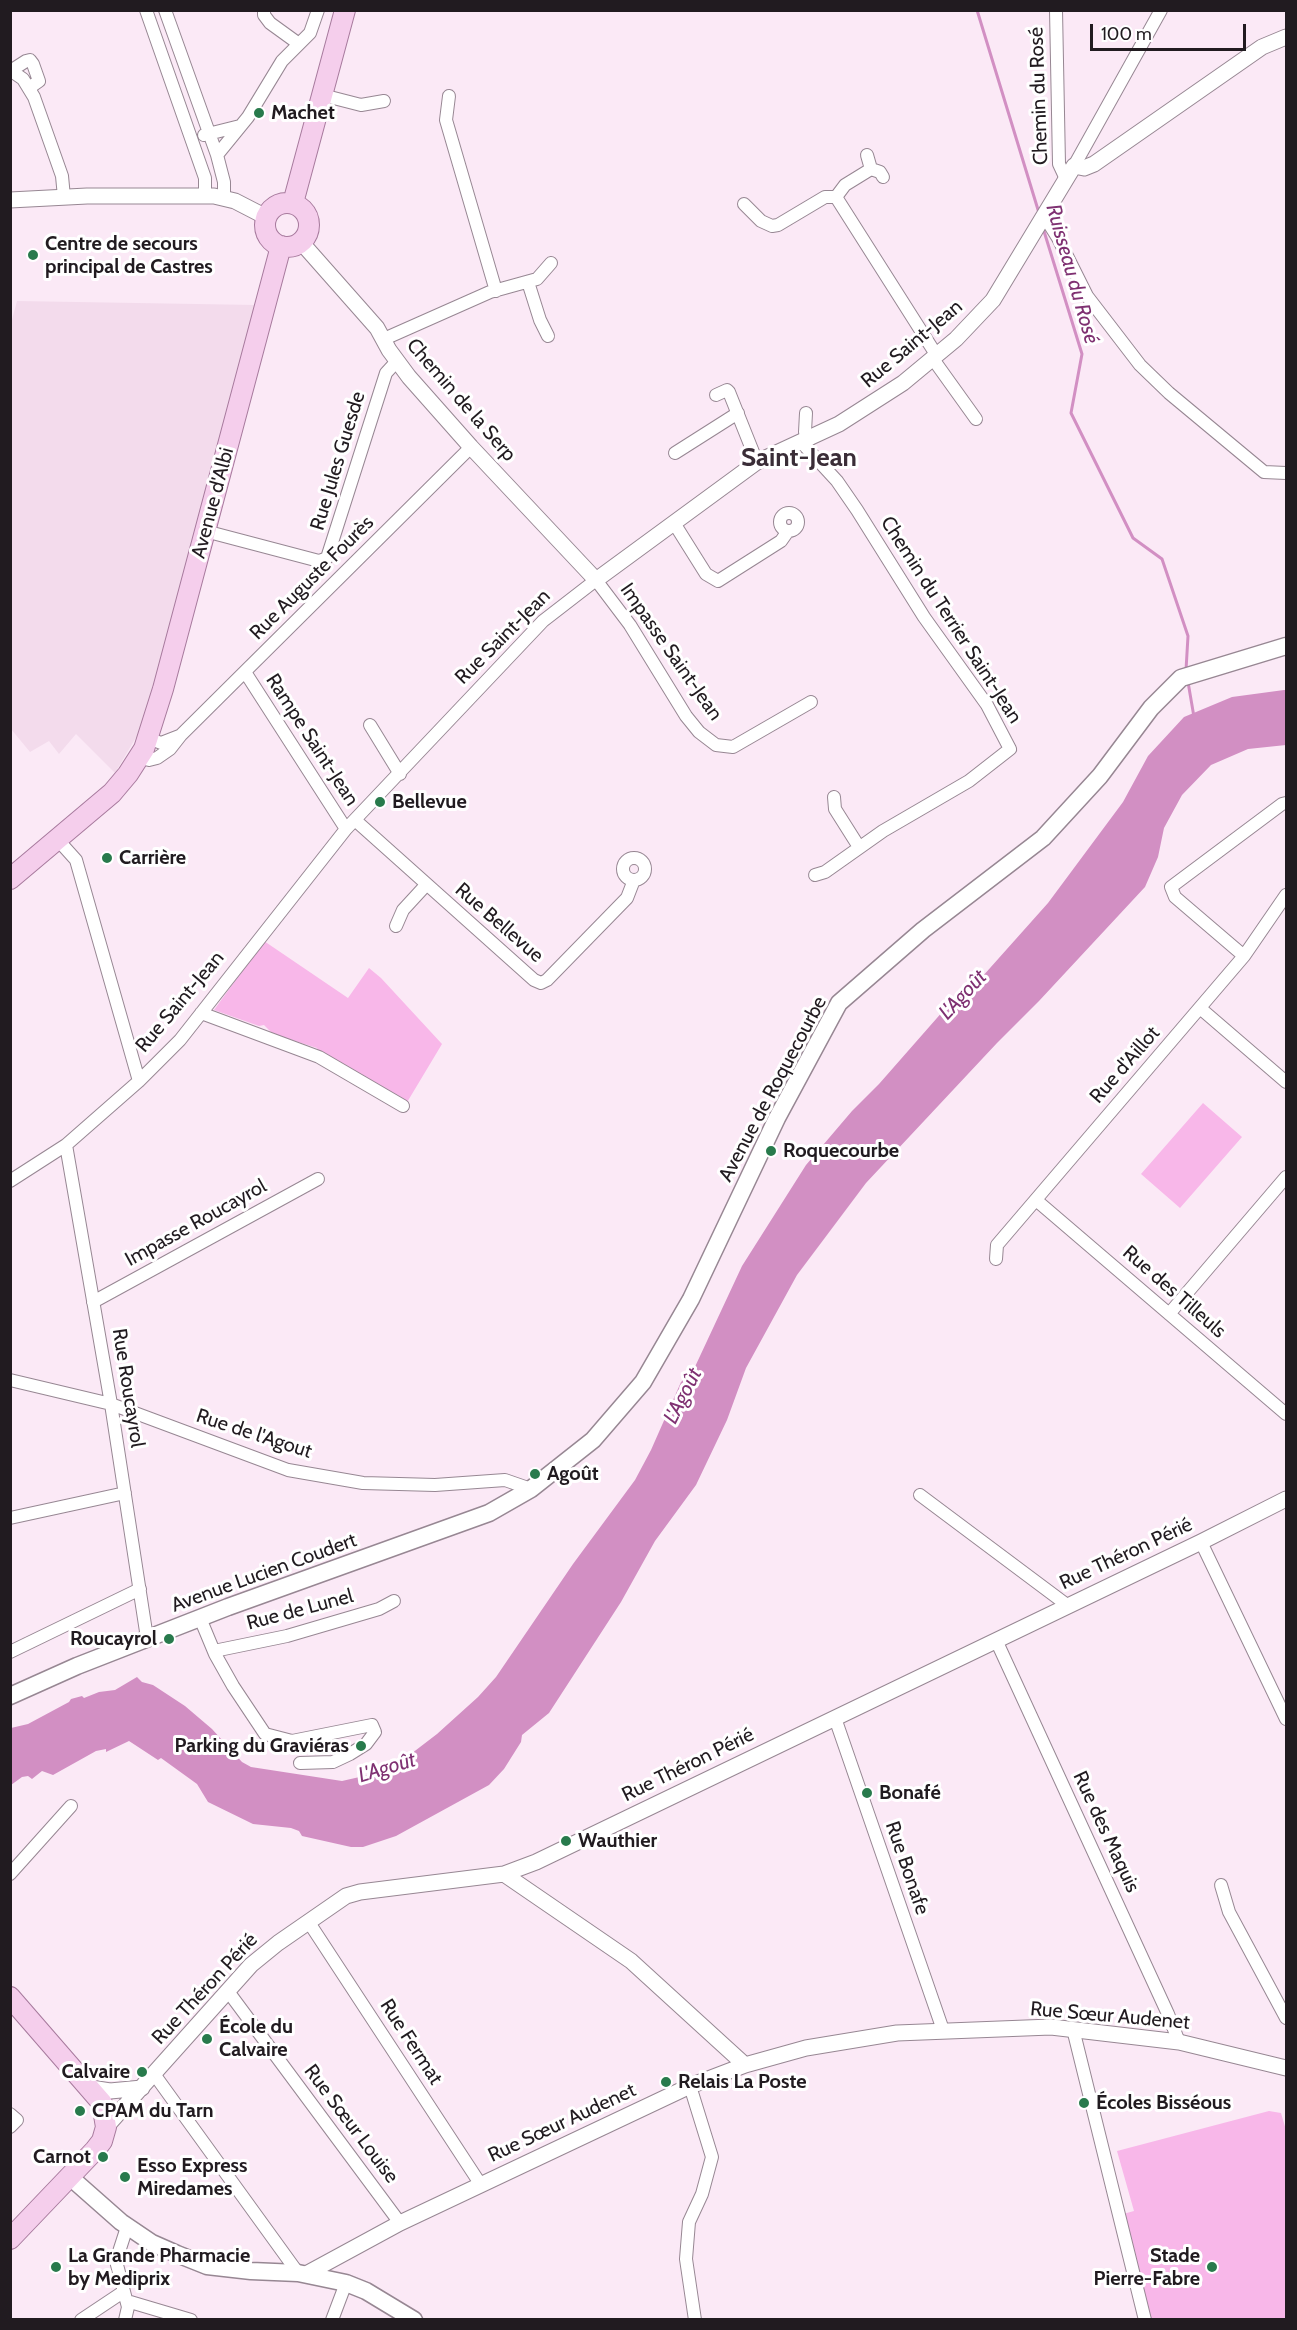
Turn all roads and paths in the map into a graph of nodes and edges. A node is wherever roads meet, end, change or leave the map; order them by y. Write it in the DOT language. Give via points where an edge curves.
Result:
graph roads {
  1 [pos="146,10"];
  2 [pos="165,10"];
  3 [pos="264,10"];
  4 [pos="318,10"];
  5 [pos="345,10"];
  6 [pos="1056,10"];
  7 [pos="1161,10"];
  8 [pos="172,29"];
  9 [pos="155,35"];
  10 [pos="1287,37"];
  11 [pos="299,44"];
  12 [pos="11,70"];
  13 [pos="29,88"];
  14 [pos="322,95"];
  15 [pos="449,96"];
  16 [pos="384,101"];
  17 [pos="240,126"];
  18 [pos="209,133"];
  19 [pos="192,139"];
  20 [pos="217,155"];
  21 [pos="867,155"];
  22 [pos="871,169"];
  23 [pos="1070,173"];
  24 [pos="883,177"];
  25 [pos="205,195"];
  26 [pos="64,197"];
  27 [pos="224,197"];
  28 [pos="836,197"];
  29 [pos="10,200"];
  30 [pos="292,203"];
  31 [pos="744,204"];
  32 [pos="1043,216"];
  33 [pos="266,217"];
  34 [pos="302,242"];
  35 [pos="281,246"];
  36 [pos="551,263"];
  37 [pos="528,282"];
  38 [pos="496,291"];
  39 [pos="548,336"];
  40 [pos="384,339"];
  41 [pos="935,357"];
  42 [pos="397,361"];
  43 [pos="716,395"];
  44 [pos="738,413"];
  45 [pos="806,413"];
  46 [pos="976,419"];
  47 [pos="806,441"];
  48 [pos="471,447"];
  49 [pos="675,453"];
  50 [pos="757,462"];
  51 [pos="1287,473"];
  52 [pos="674,523"];
  53 [pos="206,531"];
  54 [pos="788,531"];
  55 [pos="596,580"];
  56 [pos="1287,646"];
  57 [pos="245,672"];
  58 [pos="810,702"];
  59 [pos="370,725"];
  60 [pos="180,735"];
  61 [pos="148,738"];
  62 [pos="140,758"];
  63 [pos="400,774"];
  64 [pos="834,796"];
  65 [pos="1287,803"];
  66 [pos="351,825"];
  67 [pos="58,840"];
  68 [pos="859,847"];
  69 [pos="815,875"];
  70 [pos="10,879"];
  71 [pos="634,880"];
  72 [pos="426,885"];
  73 [pos="1287,896"];
  74 [pos="396,926"];
  75 [pos="1245,956"];
  76 [pos="1200,1008"];
  77 [pos="201,1013"];
  78 [pos="139,1081"];
  79 [pos="1287,1082"];
  80 [pos="403,1106"];
  81 [pos="66,1145"];
  82 [pos="1055,1177"];
  83 [pos="1287,1177"];
  84 [pos="318,1179"];
  85 [pos="10,1181"];
  86 [pos="1036,1200"];
  87 [pos="1054,1215"];
  88 [pos="996,1259"];
  89 [pos="93,1302"];
  90 [pos="1169,1314"];
  91 [pos="10,1380"];
  92 [pos="111,1404"];
  93 [pos="1287,1414"];
  94 [pos="531,1490"];
  95 [pos="125,1493"];
  96 [pos="920,1495"];
  97 [pos="1287,1499"];
  98 [pos="10,1518"];
  99 [pos="1201,1542"];
  100 [pos="140,1589"];
  101 [pos="394,1601"];
  102 [pos="1066,1605"];
  103 [pos="200,1618"];
  104 [pos="147,1638"];
  105 [pos="996,1640"];
  106 [pos="213,1651"];
  107 [pos="10,1652"];
  108 [pos="10,1696"];
  109 [pos="835,1718"];
  110 [pos="1287,1719"];
  111 [pos="300,1763"];
  112 [pos="71,1806"];
  113 [pos="10,1874"];
  114 [pos="504,1874"];
  115 [pos="1221,1885"];
  116 [pos="308,1921"];
  117 [pos="227,1990"];
  118 [pos="10,1997"];
  119 [pos="1287,2018"];
  120 [pos="1073,2029"];
  121 [pos="943,2030"];
  122 [pos="1179,2042"];
  123 [pos="726,2049"];
  124 [pos="745,2065"];
  125 [pos="1287,2068"];
  126 [pos="726,2072"];
  127 [pos="154,2074"];
  128 [pos="690,2086"];
  129 [pos="142,2088"];
  130 [pos="96,2096"];
  131 [pos="106,2127"];
  132 [pos="70,2177"];
  133 [pos="481,2185"];
  134 [pos="400,2223"];
  135 [pos="127,2227"];
  136 [pos="10,2239"];
  137 [pos="302,2274"];
  138 [pos="346,2283"];
  139 [pos="125,2297"];
  140 [pos="81,2319"];
  141 [pos="126,2319"];
  142 [pos="191,2319"];
  143 [pos="332,2319"];
  144 [pos="414,2319"];
  145 [pos="695,2319"];
  146 [pos="1145,2319"];
  1 -- 9 [label="street"];
  2 -- 8 [label="street"];
  3 -- 11 [label="street" via="270,23"];
  4 -- 11 [label="street" via="310,33"];
  5 -- 14 [label="main road"];
  6 -- 23 [label="street, Chemin du Rosé" via="1059,164"];
  7 -- 23 [label="street"];
  8 -- 9 [label="street"];
  8 -- 18 [label="street"];
  9 -- 19 [label="street"];
  10 -- 23 [label="street" via="1262,47 1095,164"];
  11 -- 17 [label="street" via="275,70"];
  12 -- 13 [label="street"];
  12 -- 13 [label="street" via="30,60 39,81"];
  13 -- 26 [label="street" via="62,176"];
  14 -- 16 [label="street" via="361,105"];
  14 -- 30 [label="main road"];
  15 -- 38 [label="street" via="446,120"];
  17 -- 18 [label="street"];
  17 -- 20 [label="street"];
  18 -- 19 [label="street"];
  18 -- 20 [label="street"];
  19 -- 25 [label="street" via="205,178"];
  20 -- 27 [label="street"];
  21 -- 22 [label="street"];
  22 -- 24 [label="street"];
  22 -- 28 [label="street" via="845,185"];
  23 -- 32 [label="street, Rue Saint-Jean"];
  25 -- 26 [label="street"];
  25 -- 27 [label="street"];
  26 -- 29 [label="street"];
  27 -- 33 [label="street"];
  28 -- 31 [label="street" via="825,196 772,226 761,222"];
  28 -- 41 [label="street"];
  30 -- 33 [label="main road" via="279,204"];
  30 -- 34 [label="main road" via="308,217 309,230"];
  32 -- 41 [label="street, Rue Saint-Jean" via="993,300"];
  32 -- 51 [label="street" via="1087,296 1140,365 1264,472"];
  33 -- 35 [label="main road" via="269,238"];
  34 -- 35 [label="main road"];
  34 -- 40 [label="street, Chemin de la Serp"];
  35 -- 53 [label="main road, Avenue d'Albi"];
  36 -- 37 [label="street" via="537,279"];
  37 -- 38 [label="street"];
  37 -- 39 [label="street"];
  38 -- 40 [label="street"];
  40 -- 42 [label="street, Chemin de la Serp"];
  41 -- 46 [label="street"];
  41 -- 47 [label="street, Rue Saint-Jean" via="886,396"];
  42 -- 48 [label="street, Chemin de la Serp"];
  42 -- 53 [label="street, Rue Jules Guesde" via="386,373 327,558 319,561"];
  43 -- 44 [label="street" via="727,390"];
  44 -- 49 [label="street"];
  44 -- 50 [label="street"];
  45 -- 47 [label="street"];
  47 -- 50 [label="street, Rue Saint-Jean"];
  47 -- 68 [label="street, Chemin du Terrier Saint-Jean" via="857,510 924,617 987,705 1010,749 969,781"];
  48 -- 55 [label="street, Chemin de la Serp"];
  48 -- 57 [label="street, Rue Auguste Fourès"];
  50 -- 52 [label="street, Rue Saint-Jean"];
  52 -- 54 [label="street" via="706,574 718,581 781,541"];
  52 -- 55 [label="street, Rue Saint-Jean"];
  53 -- 61 [label="main road, Avenue d'Albi"];
  55 -- 58 [label="street, Impasse Saint-Jean" via="630,625 686,716 716,745 733,747"];
  55 -- 63 [label="street, Rue Saint-Jean" via="543,621"];
  56 -- 94 [label="main road, Avenue de Roquecourbe" via="1186,677 1151,708 1100,776 1043,838 923,930 840,1003 777,1118 691,1299 643,1382 593,1440"];
  57 -- 60 [label="street, Rue Auguste Fourès"];
  57 -- 66 [label="street, Rampe Saint-Jean"];
  59 -- 63 [label="street"];
  60 -- 61 [label="street" via="161,743"];
  60 -- 62 [label="street, Rue Auguste Fourès" via="163,755 149,760"];
  61 -- 62 [label="main road, Avenue d'Albi"];
  62 -- 67 [label="main road, Avenue d'Albi" via="112,793"];
  63 -- 66 [label="street, Rue Saint-Jean"];
  64 -- 68 [label="street" via="835,809"];
  65 -- 75 [label="street" via="1171,887 1175,897"];
  66 -- 72 [label="street, Rue Bellevue"];
  66 -- 77 [label="street, Rue Saint-Jean"];
  67 -- 70 [label="main road, Avenue d'Albi"];
  67 -- 78 [label="street" via="76,860"];
  68 -- 69 [label="street, Chemin du Terrier Saint-Jean"];
  71 -- 72 [label="street, Rue Bellevue" via="627,898 541,982"];
  72 -- 74 [label="street" via="403,910"];
  73 -- 75 [label="street, Rue d'Aillot"];
  75 -- 76 [label="street, Rue d'Aillot"];
  76 -- 79 [label="street"];
  76 -- 82 [label="street, Rue d'Aillot"];
  77 -- 78 [label="street, Rue Saint-Jean"];
  77 -- 80 [label="street" via="319,1057"];
  78 -- 81 [label="street, Rue Saint-Jean"];
  81 -- 85 [label="street, Rue Saint-Jean"];
  81 -- 89 [label="street, Rue Roucayrol"];
  82 -- 86 [label="street, Rue d'Aillot"];
  82 -- 87 [label="street" via="1050,1198"];
  83 -- 90 [label="street"];
  84 -- 89 [label="street, Impasse Roucayrol"];
  86 -- 87 [label="street, Rue des Tilleuls"];
  86 -- 88 [label="street, Rue d'Aillot" via="997,1245"];
  87 -- 90 [label="street, Rue des Tilleuls"];
  89 -- 92 [label="street, Rue Roucayrol"];
  90 -- 93 [label="street, Rue des Tilleuls"];
  91 -- 92 [label="street, Rue de l'Agout"];
  92 -- 94 [label="street, Rue de l'Agout" via="288,1470 363,1483 435,1485 505,1480"];
  92 -- 95 [label="street, Rue Roucayrol"];
  94 -- 103 [label="main road, Avenue Lucien Coudert" via="489,1514"];
  95 -- 98 [label="street"];
  95 -- 100 [label="street, Rue Roucayrol"];
  96 -- 102 [label="street"];
  97 -- 99 [label="street, Rue Théron Périé"];
  99 -- 102 [label="street, Rue Théron Périé"];
  99 -- 110 [label="street"];
  100 -- 104 [label="street, Rue Roucayrol"];
  100 -- 107 [label="street"];
  101 -- 106 [label="street, Rue de Lunel" via="379,1610 287,1636"];
  102 -- 105 [label="street, Rue Théron Périé"];
  103 -- 104 [label="main road, Avenue Lucien Coudert"];
  103 -- 106 [label="street"];
  104 -- 108 [label="main road, Avenue Lucien Coudert"];
  105 -- 109 [label="street, Rue Théron Périé"];
  105 -- 122 [label="street, Rue des Maquis"];
  106 -- 111 [label="street" via="265,1734 292,1741 372,1725 375,1732 366,1744 350,1754 333,1762"];
  109 -- 114 [label="street, Rue Théron Périé"];
  109 -- 121 [label="street, Rue Bonafe"];
  112 -- 113 [label="street"];
  114 -- 116 [label="street, Rue Théron Périé" via="360,1892 346,1896"];
  114 -- 123 [label="street" via="631,1961"];
  115 -- 119 [label="street" via="1229,1912"];
  116 -- 117 [label="street, Rue Théron Périé" via="251,1965"];
  116 -- 133 [label="street, Rue Fermat"];
  117 -- 127 [label="street, Rue Théron Périé"];
  117 -- 134 [label="street, Rue Sœur Louise"];
  118 -- 130 [label="main road"];
  120 -- 121 [label="street, Rue Sœur Audenet"];
  120 -- 122 [label="street, Rue Sœur Audenet"];
  120 -- 146 [label="street"];
  121 -- 124 [label="street, Rue Sœur Audenet" via="835,2042"];
  122 -- 125 [label="street, Rue Sœur Audenet"];
  123 -- 124 [label="street"];
  123 -- 126 [label="street"];
  124 -- 126 [label="street, Rue Sœur Audenet"];
  126 -- 128 [label="street, Rue Sœur Audenet"];
  127 -- 129 [label="street, Rue Théron Périé"];
  127 -- 137 [label="street"];
  128 -- 133 [label="street, Rue Sœur Audenet"];
  128 -- 145 [label="street" via="712,2157 689,2222 686,2259"];
  129 -- 130 [label="street"];
  129 -- 131 [label="street, Rue Théron Périé"];
  130 -- 131 [label="main road"];
  131 -- 132 [label="main road" via="102,2141"];
  132 -- 135 [label="main road"];
  132 -- 136 [label="main road"];
  133 -- 134 [label="street, Rue Sœur Audenet"];
  134 -- 137 [label="street, Rue Sœur Audenet"];
  135 -- 137 [label="main road" via="152,2243 207,2266"];
  135 -- 139 [label="street" via="116,2261"];
  137 -- 138 [label="main road"];
  138 -- 143 [label="street"];
  138 -- 144 [label="main road"];
  139 -- 140 [label="street"];
  139 -- 141 [label="street"];
  139 -- 142 [label="street"];
}
